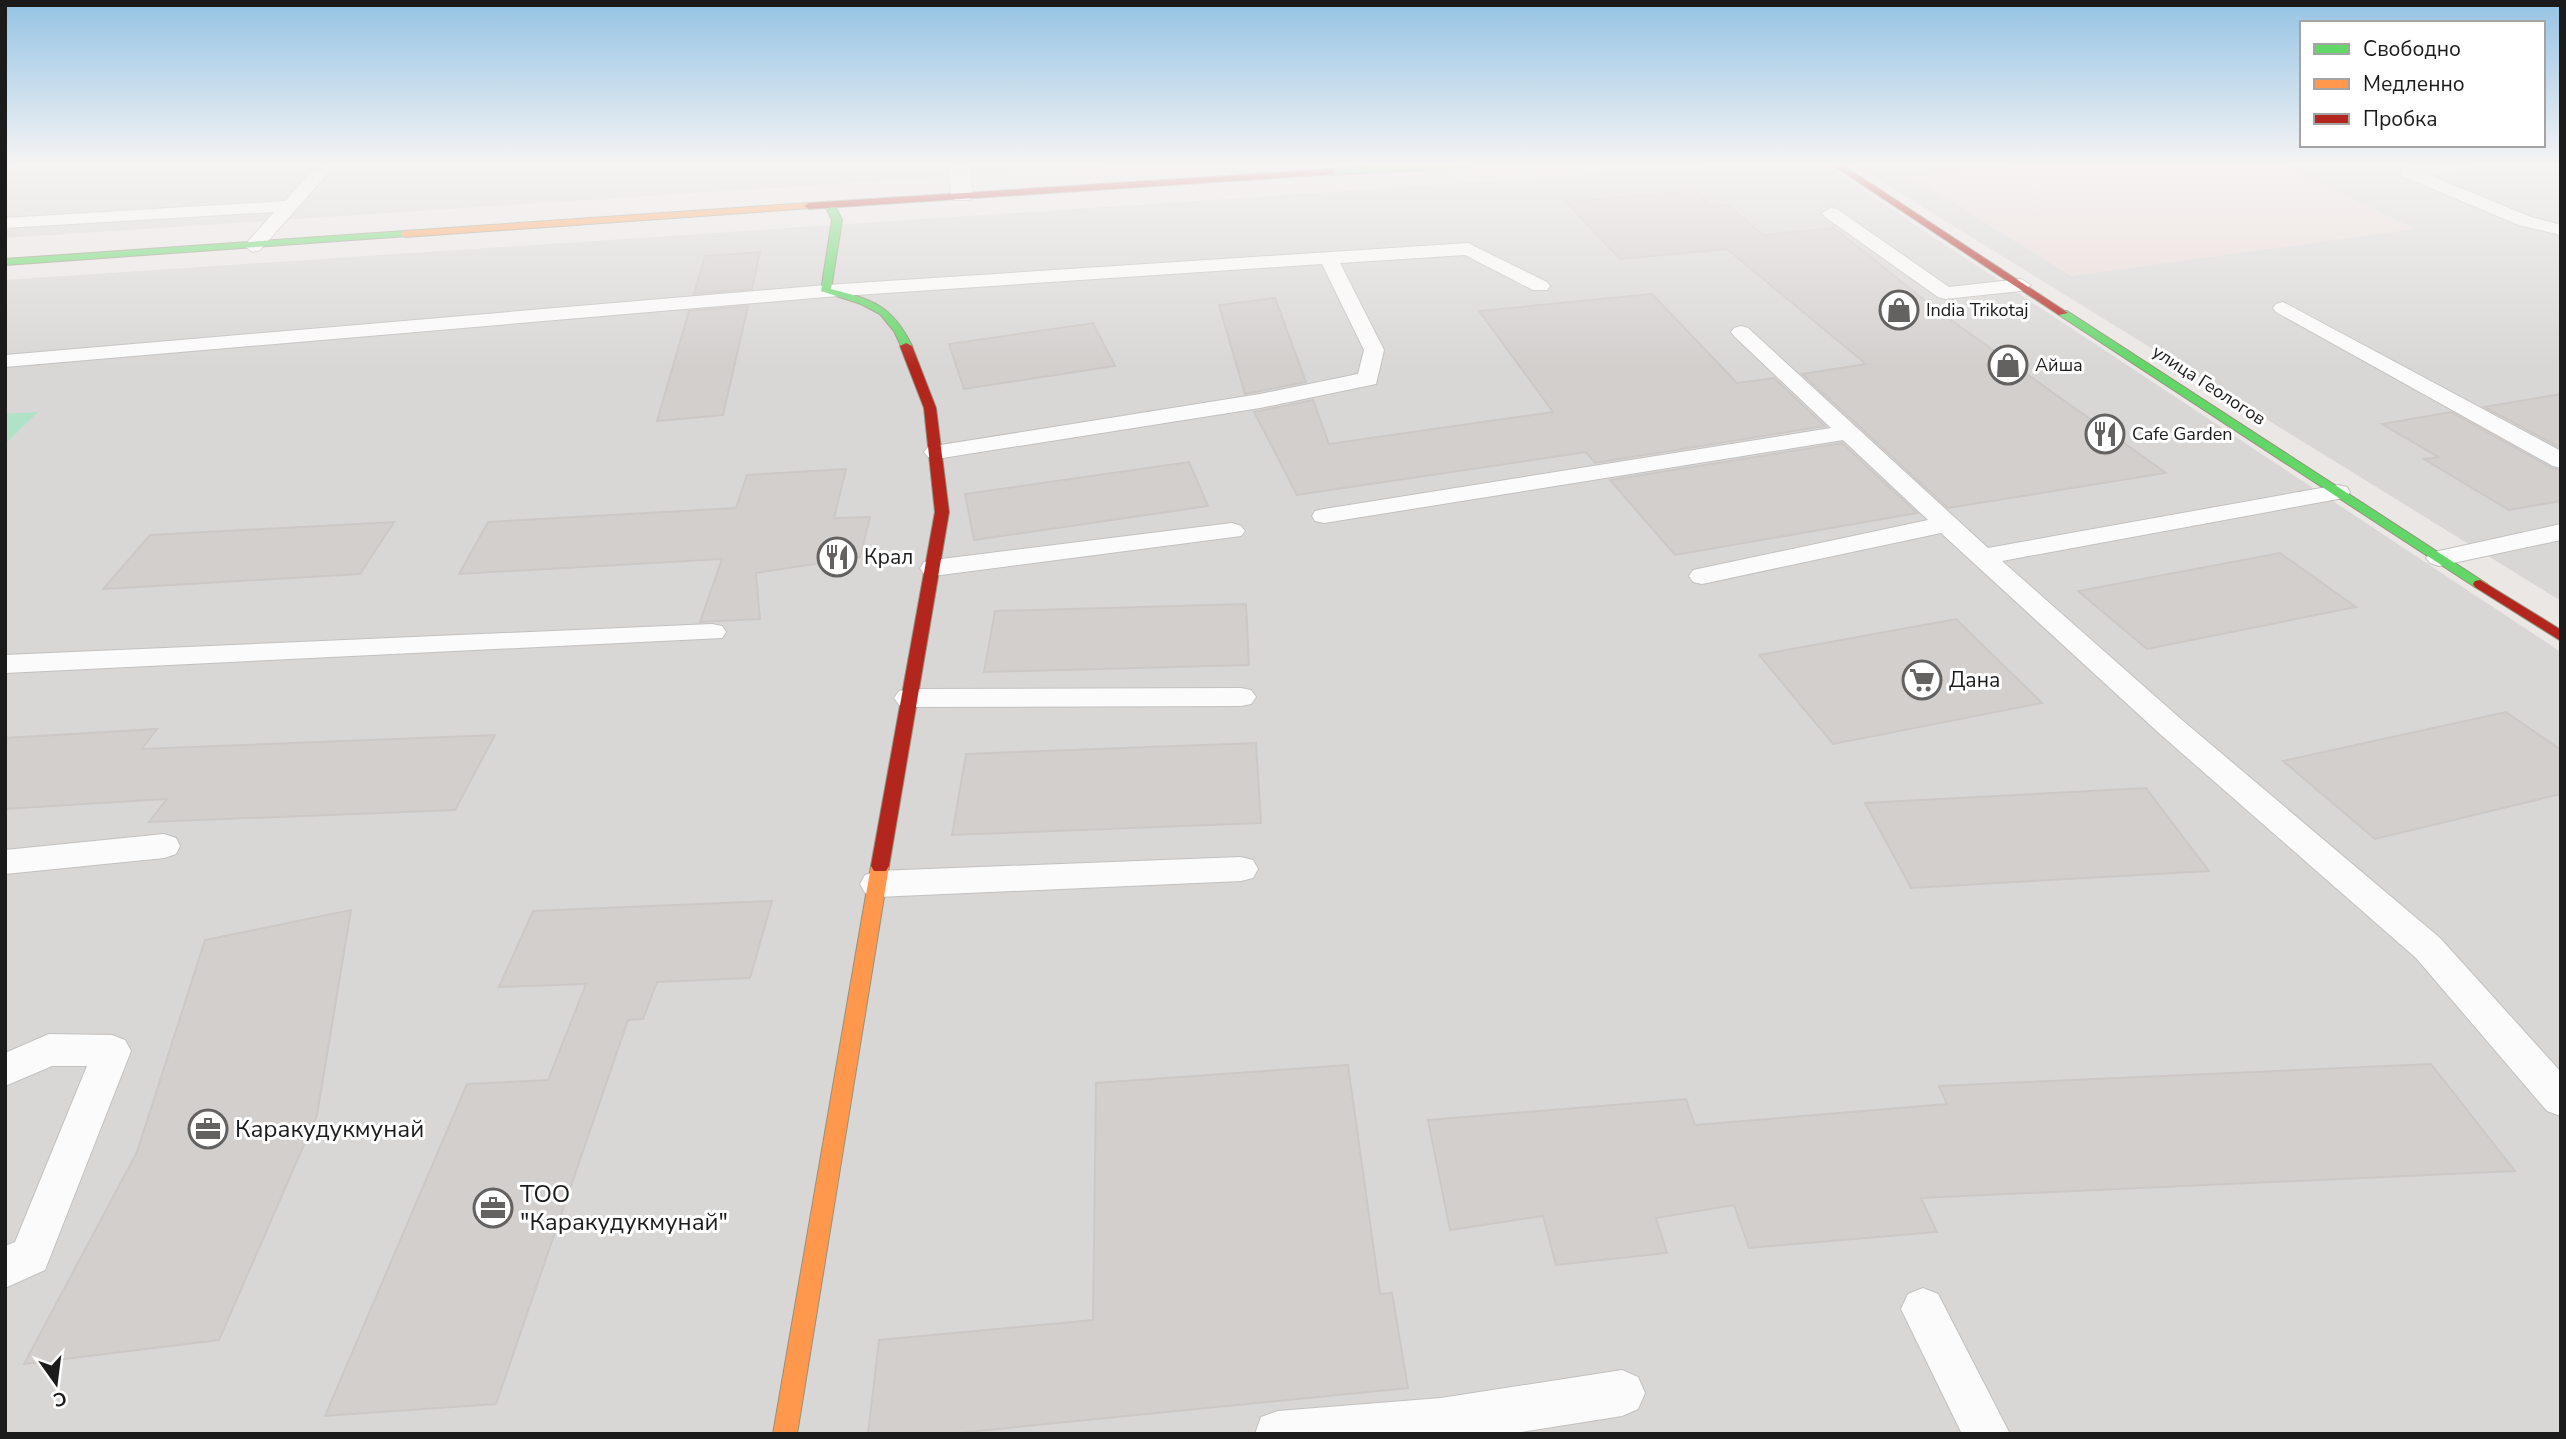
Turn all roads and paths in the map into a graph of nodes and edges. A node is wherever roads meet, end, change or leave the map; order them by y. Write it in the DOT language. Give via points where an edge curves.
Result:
graph roads {
  1 [pos="266,231"];
  2 [pos="457,231"];
  3 [pos="835,231"];
  4 [pos="1857,231"];
  5 [pos="1938,231"];
  6 [pos="253,246"];
  7 [pos="1328,258"];
  8 [pos="5,262"];
  9 [pos="2021,285"];
  10 [pos="1540,286"];
  11 [pos="826,291"];
  12 [pos="2283,308"];
  13 [pos="1741,332"];
  14 [pos="5,361"];
  15 [pos="1848,432"];
  16 [pos="936,452"];
  17 [pos="2561,461"];
  18 [pos="2338,492"];
  19 [pos="1324,516"];
  20 [pos="1946,524"];
  21 [pos="1232,531"];
  22 [pos="2561,532"];
  23 [pos="1982,557"];
  24 [pos="2439,558"];
  25 [pos="933,568"];
  26 [pos="1702,576"];
  27 [pos="712,632"];
  28 [pos="2561,637"];
  29 [pos="5,664"];
  30 [pos="1241,697"];
  31 [pos="909,698"];
  32 [pos="164,846"];
  33 [pos="5,862"];
  34 [pos="1241,869"];
  35 [pos="877,884"];
  36 [pos="5,1070"];
  37 [pos="2561,1099"];
  38 [pos="5,1268"];
  39 [pos="1923,1309"];
  40 [pos="1622,1394"];
  41 [pos="1442,1427"];
  42 [pos="785,1434"];
  43 [pos="1278,1434"];
  44 [pos="1987,1434"];
  1 -- 6 [label="lane"];
  2 -- 6 [label="street"];
  3 -- 11 [label="street"];
  4 -- 9 [label="lane" via="1945,293"];
  5 -- 9 [label="street, улица Геологов"];
  6 -- 8 [label="street"];
  7 -- 10 [label="lane" via="1468,249"];
  7 -- 11 [label="lane"];
  7 -- 16 [label="lane" via="1374,350 1368,379 1260,401"];
  9 -- 18 [label="street, улица Геологов"];
  11 -- 14 [label="lane"];
  11 -- 16 [label="street" via="876,303 899,330 930,408"];
  12 -- 17 [label="lane"];
  13 -- 15 [label="lane"];
  15 -- 19 [label="lane"];
  15 -- 20 [label="lane"];
  16 -- 25 [label="street" via="942,512"];
  18 -- 23 [label="lane"];
  18 -- 24 [label="street, улица Геологов"];
  20 -- 23 [label="lane"];
  20 -- 26 [label="lane"];
  21 -- 25 [label="lane"];
  22 -- 24 [label="lane"];
  23 -- 37 [label="lane" via="2428,948"];
  24 -- 28 [label="street, улица Геологов"];
  25 -- 31 [label="street"];
  27 -- 29 [label="lane"];
  30 -- 31 [label="lane"];
  31 -- 35 [label="street"];
  32 -- 33 [label="lane"];
  34 -- 35 [label="lane"];
  35 -- 42 [label="street"];
  36 -- 38 [label="lane" via="49,1050 112,1051 30,1256"];
  39 -- 44 [label="lane"];
  40 -- 41 [label="lane"];
  41 -- 43 [label="lane"];
}
